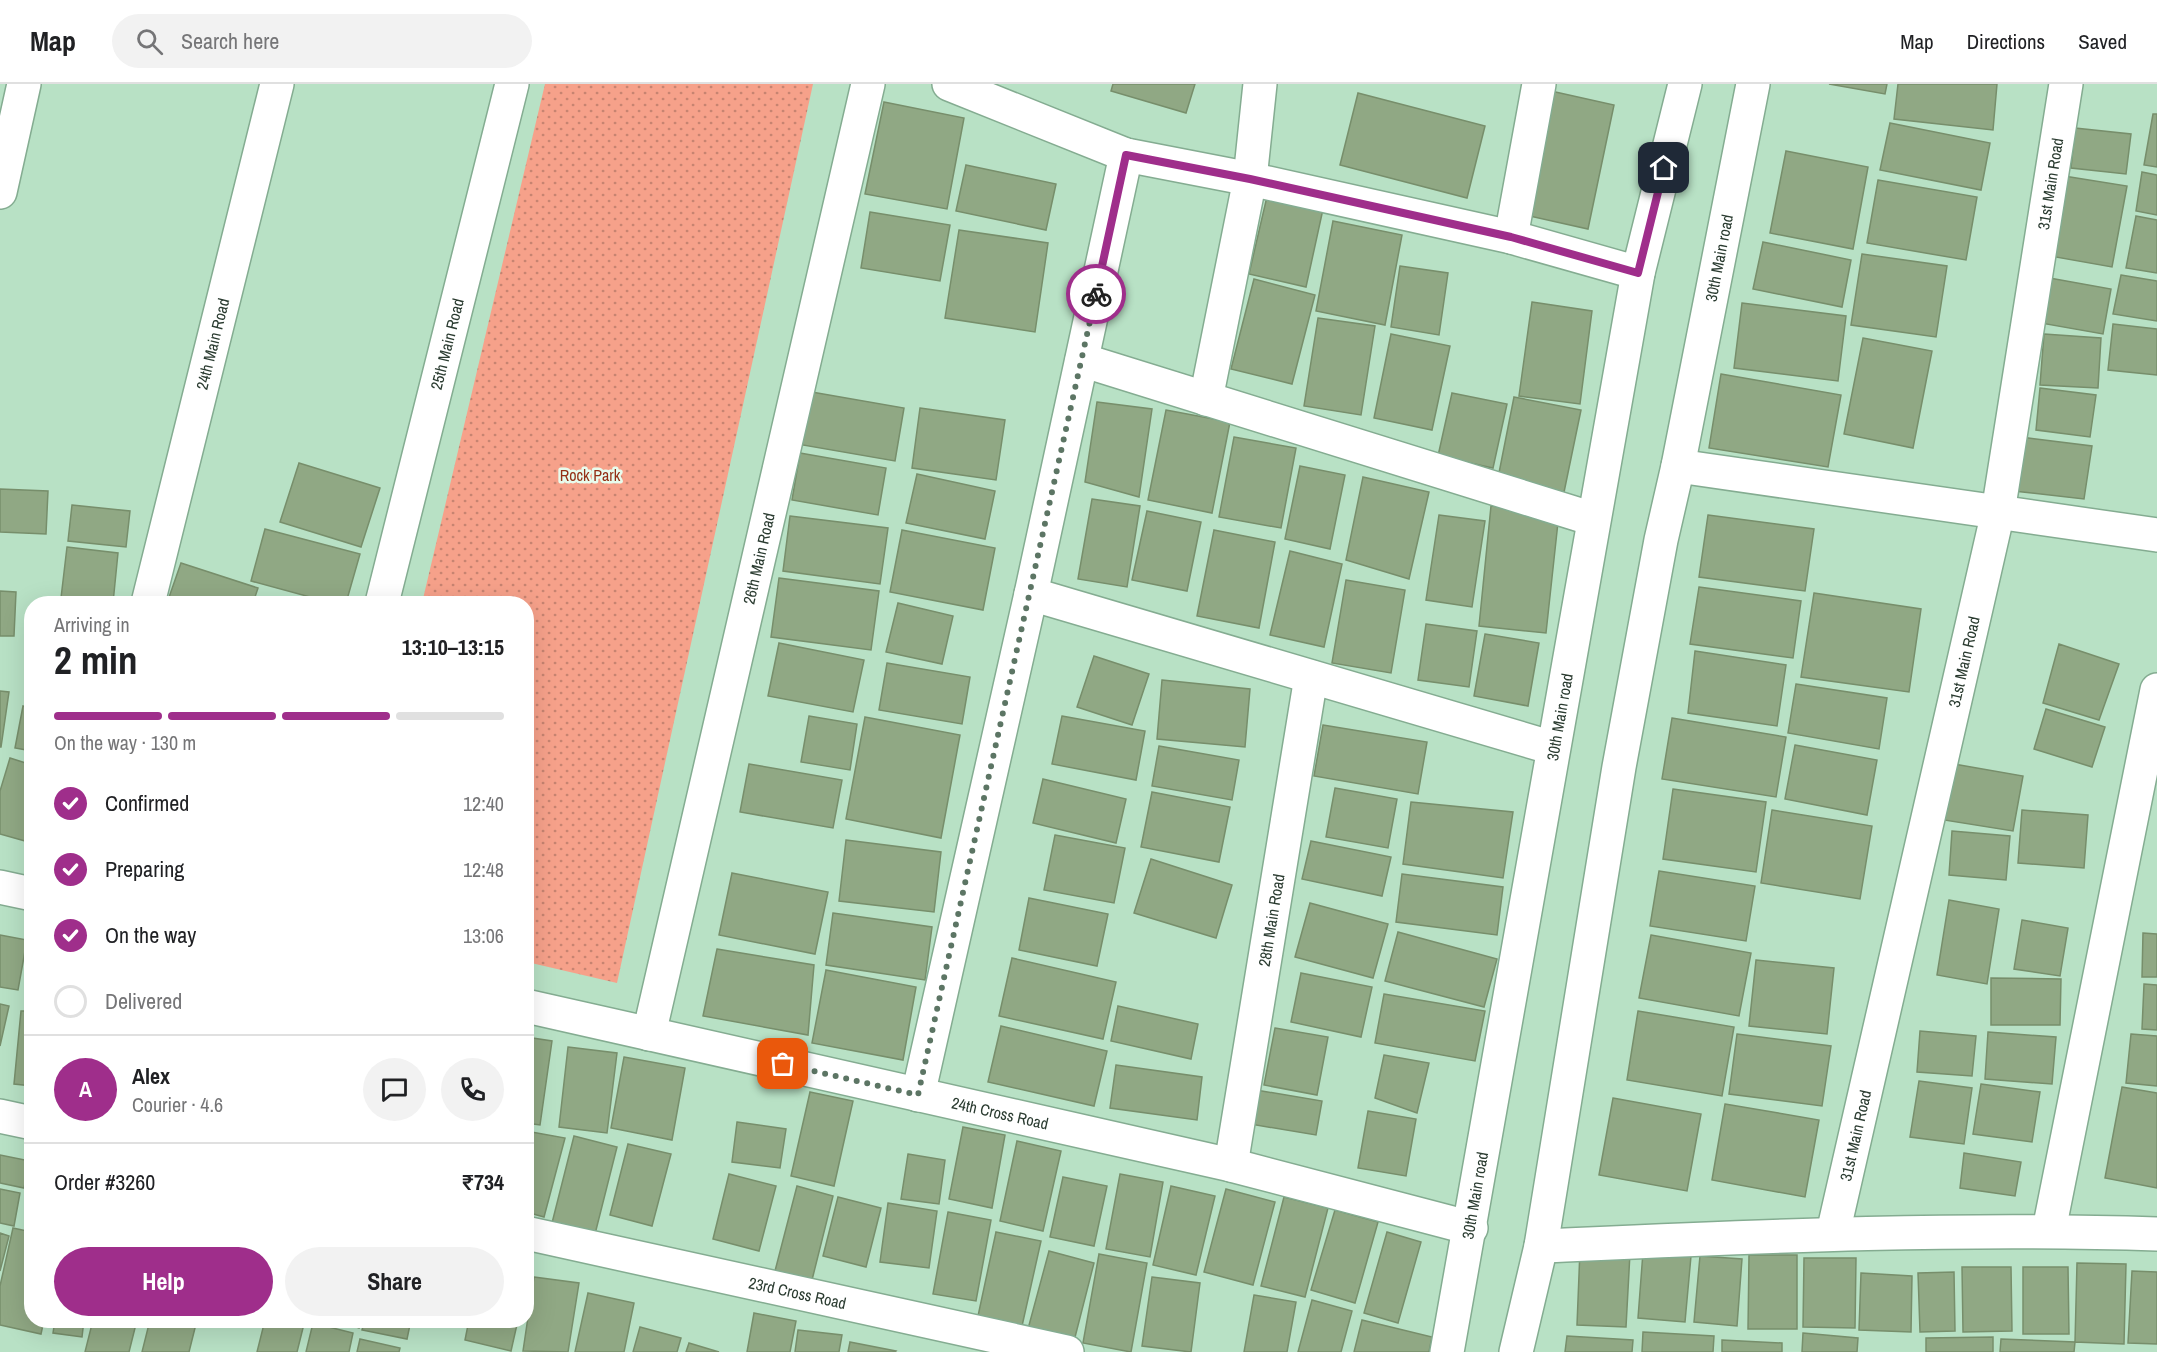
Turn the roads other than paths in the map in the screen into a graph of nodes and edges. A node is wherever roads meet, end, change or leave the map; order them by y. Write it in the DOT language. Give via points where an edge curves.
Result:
graph roads {
  1 [pos="24,84"];
  2 [pos="277,84"];
  3 [pos="512,84"];
  4 [pos="868,84"];
  5 [pos="949,84"];
  6 [pos="1260,84"];
  7 [pos="1539,84"];
  8 [pos="1685,84"];
  9 [pos="1753,84"];
  10 [pos="2066,84"];
  11 [pos="1126,155"];
  12 [pos="1250,179"];
  13 [pos="0,192"];
  14 [pos="1511,237"];
  15 [pos="1638,273"];
  16 [pos="1082,360"];
  17 [pos="1206,399"];
  18 [pos="1678,466"];
  19 [pos="1998,512"];
  20 [pos="1593,519"];
  21 [pos="2157,535"];
  22 [pos="1031,594"];
  23 [pos="150,596"];
  24 [pos="384,596"];
  25 [pos="1311,676"];
  26 [pos="2157,690"];
  27 [pos="1553,748"];
  28 [pos="0,887"];
  29 [pos="24,892"];
  30 [pos="534,1008"];
  31 [pos="649,1034"];
  32 [pos="918,1095"];
  33 [pos="0,1116"];
  34 [pos="24,1121"];
  35 [pos="1231,1165"];
  36 [pos="1471,1228"];
  37 [pos="2049,1230"];
  38 [pos="1833,1233"];
  39 [pos="2157,1234"];
  40 [pos="534,1235"];
  41 [pos="1542,1246"];
  42 [pos="1067,1352"];
  43 [pos="1447,1352"];
  44 [pos="1516,1352"];
  1 -- 13 [label="street"];
  2 -- 23 [label="street, 24th Main Road"];
  3 -- 24 [label="street, 25th Main Road"];
  4 -- 31 [label="street, 26th Main Road"];
  5 -- 11 [label="street"];
  6 -- 12 [label="street"];
  7 -- 14 [label="street"];
  8 -- 15 [label="street, 30th Main road"];
  9 -- 18 [label="street, 30th Main road"];
  10 -- 19 [label="street, 31st Main Road"];
  11 -- 12 [label="street"];
  11 -- 16 [label="street"];
  12 -- 14 [label="street"];
  12 -- 17 [label="street"];
  14 -- 15 [label="street"];
  15 -- 20 [label="street, 30th Main road"];
  16 -- 17 [label="street"];
  16 -- 22 [label="street"];
  17 -- 20 [label="street"];
  18 -- 19 [label="street"];
  18 -- 41 [label="street, 30th Main road" via="1619,767"];
  19 -- 21 [label="street"];
  19 -- 38 [label="street, 31st Main Road"];
  20 -- 27 [label="street, 30th Main road"];
  22 -- 25 [label="street"];
  22 -- 32 [label="street"];
  25 -- 27 [label="street"];
  25 -- 35 [label="street, 28th Main Road"];
  26 -- 37 [label="street"];
  27 -- 36 [label="street, 30th Main road"];
  28 -- 29 [label="street"];
  30 -- 31 [label="street, 24th Cross Road"];
  31 -- 32 [label="street, 24th Cross Road"];
  32 -- 35 [label="street, 24th Cross Road"];
  33 -- 34 [label="street"];
  35 -- 36 [label="street, 24th Cross Road"];
  36 -- 43 [label="street, 30th Main road"];
  37 -- 38 [label="street"];
  37 -- 39 [label="street"];
  38 -- 41 [label="street"];
  40 -- 42 [label="street, 23rd Cross Road"];
  41 -- 44 [label="street, 30th Main road"];
}
